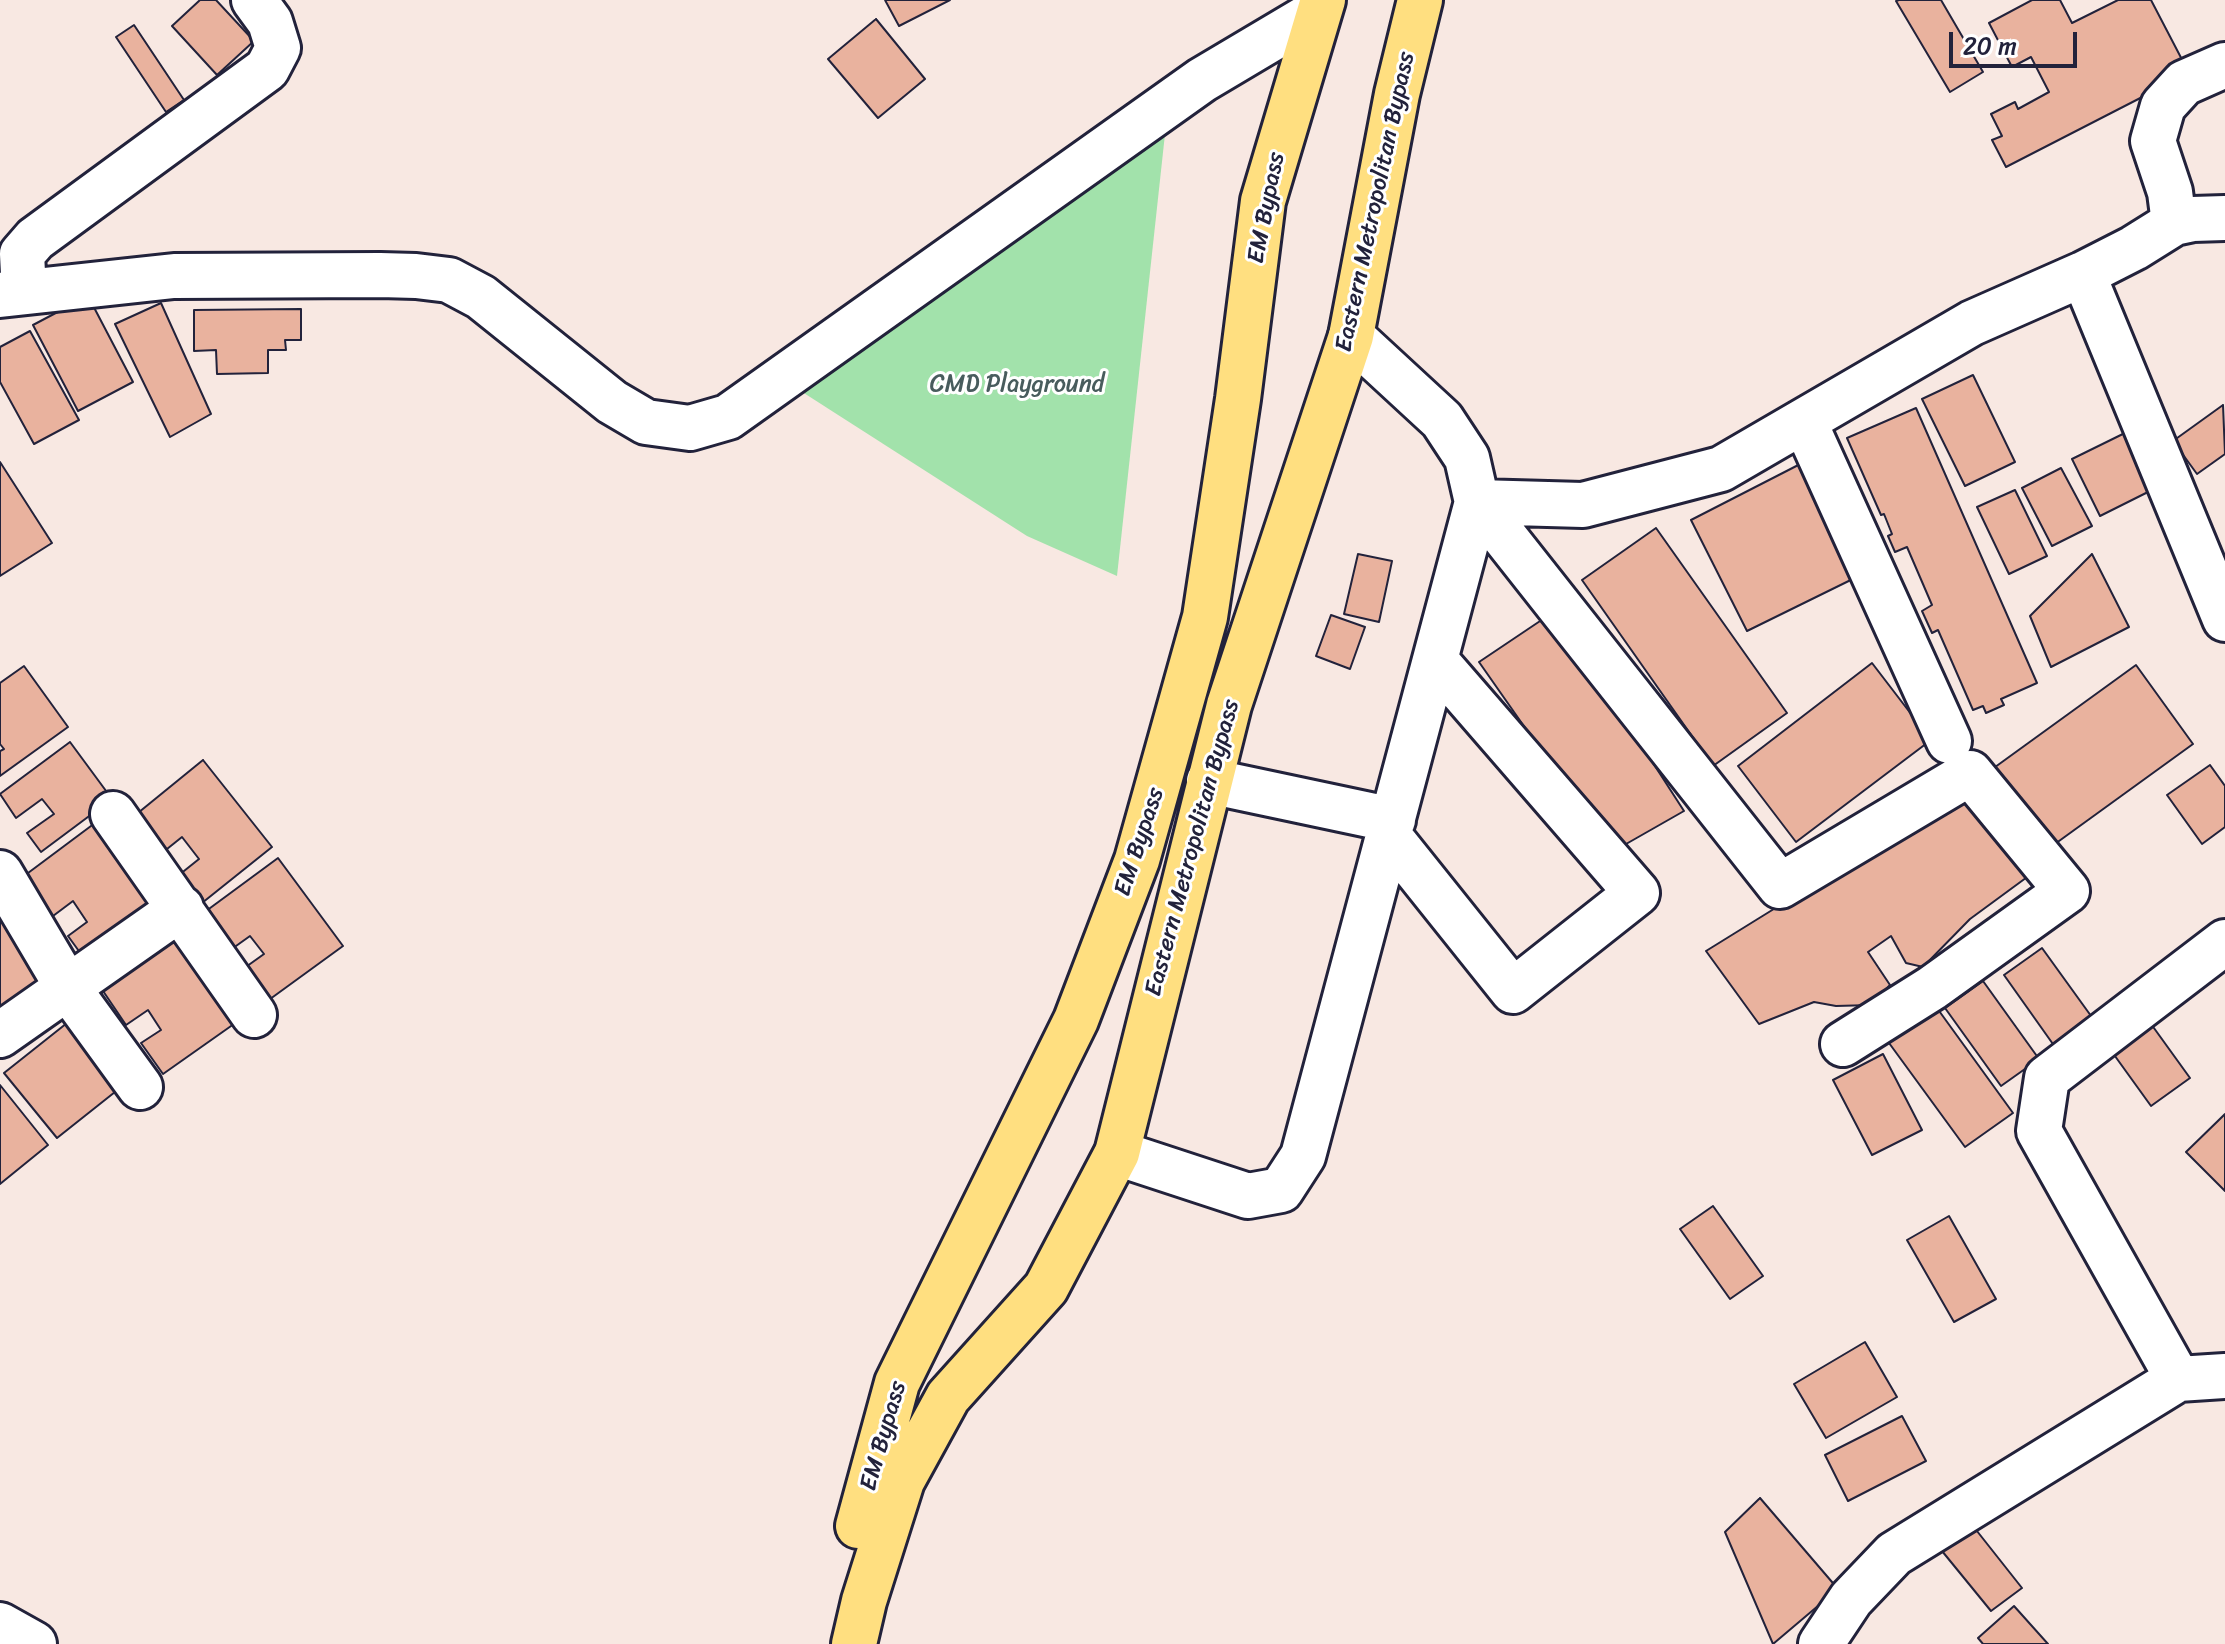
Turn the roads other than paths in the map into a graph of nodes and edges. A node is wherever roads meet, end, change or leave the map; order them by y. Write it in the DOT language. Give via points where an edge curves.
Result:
graph roads {
  1 [pos="254,0"];
  2 [pos="1420,0"];
  3 [pos="1320,5"];
  4 [pos="2225,65"];
  5 [pos="2225,218"];
  6 [pos="2174,223"];
  7 [pos="2083,274"];
  8 [pos="12,293"];
  9 [pos="1351,336"];
  10 [pos="1804,421"];
  11 [pos="1477,502"];
  12 [pos="2225,619"];
  13 [pos="1435,660"];
  14 [pos="1185,690"];
  15 [pos="1229,705"];
  16 [pos="1949,741"];
  17 [pos="1209,781"];
  18 [pos="113,814"];
  19 [pos="1391,828"];
  20 [pos="0,872"];
  21 [pos="181,908"];
  22 [pos="2225,942"];
  23 [pos="68,988"];
  24 [pos="254,1015"];
  25 [pos="0,1035"];
  26 [pos="1843,1044"];
  27 [pos="140,1087"];
  28 [pos="1117,1153"];
  29 [pos="2225,1376"];
  30 [pos="2178,1379"];
  31 [pos="0,1625"];
  32 [pos="34,1644"];
  33 [pos="826,1644"];
  34 [pos="854,1644"];
  35 [pos="1821,1644"];
  1 -- 8 [label="street" via="270,22 278,48 267,69 35,239 22,254"];
  2 -- 9 [label="main road, Eastern Metropolitan Bypass"];
  3 -- 8 [label="street" via="1202,80 728,417 690,428 646,422 612,402 481,297 449,280 174,276"];
  3 -- 14 [label="main road, EM Bypass" via="1263,201 1205,617"];
  4 -- 6 [label="street" via="2184,83 2163,106 2153,141"];
  5 -- 6 [label="street"];
  6 -- 7 [label="street"];
  7 -- 10 [label="street" via="1972,323"];
  7 -- 12 [label="street"];
  9 -- 11 [label="street" via="1442,420 1467,458"];
  9 -- 15 [label="main road, Eastern Metropolitan Bypass"];
  10 -- 11 [label="street" via="1721,469 1583,505"];
  10 -- 16 [label="street"];
  11 -- 13 [label="street"];
  11 -- 26 [label="street" via="1780,886 1970,773 2067,891"];
  13 -- 19 [label="street"];
  13 -- 19 [label="street" via="1637,893 1513,991"];
  14 -- 15 [label="main road"];
  14 -- 33 [label="main road, EM Bypass" via="1137,860 1076,1020 897,1383"];
  15 -- 17 [label="main road, Eastern Metropolitan Bypass"];
  17 -- 19 [label="street"];
  17 -- 28 [label="main road, Eastern Metropolitan Bypass"];
  18 -- 21 [label="street"];
  19 -- 28 [label="street" via="1303,1156 1281,1190 1248,1196"];
  20 -- 23 [label="street"];
  21 -- 23 [label="street"];
  21 -- 24 [label="street"];
  22 -- 30 [label="street" via="2047,1078 2039,1131"];
  23 -- 25 [label="street"];
  23 -- 27 [label="street"];
  28 -- 34 [label="main road, Eastern Metropolitan Bypass" via="1046,1288 948,1397 902,1481"];
  29 -- 30 [label="street"];
  30 -- 35 [label="street" via="1894,1554 1851,1599"];
  31 -- 32 [label="street"];
}
